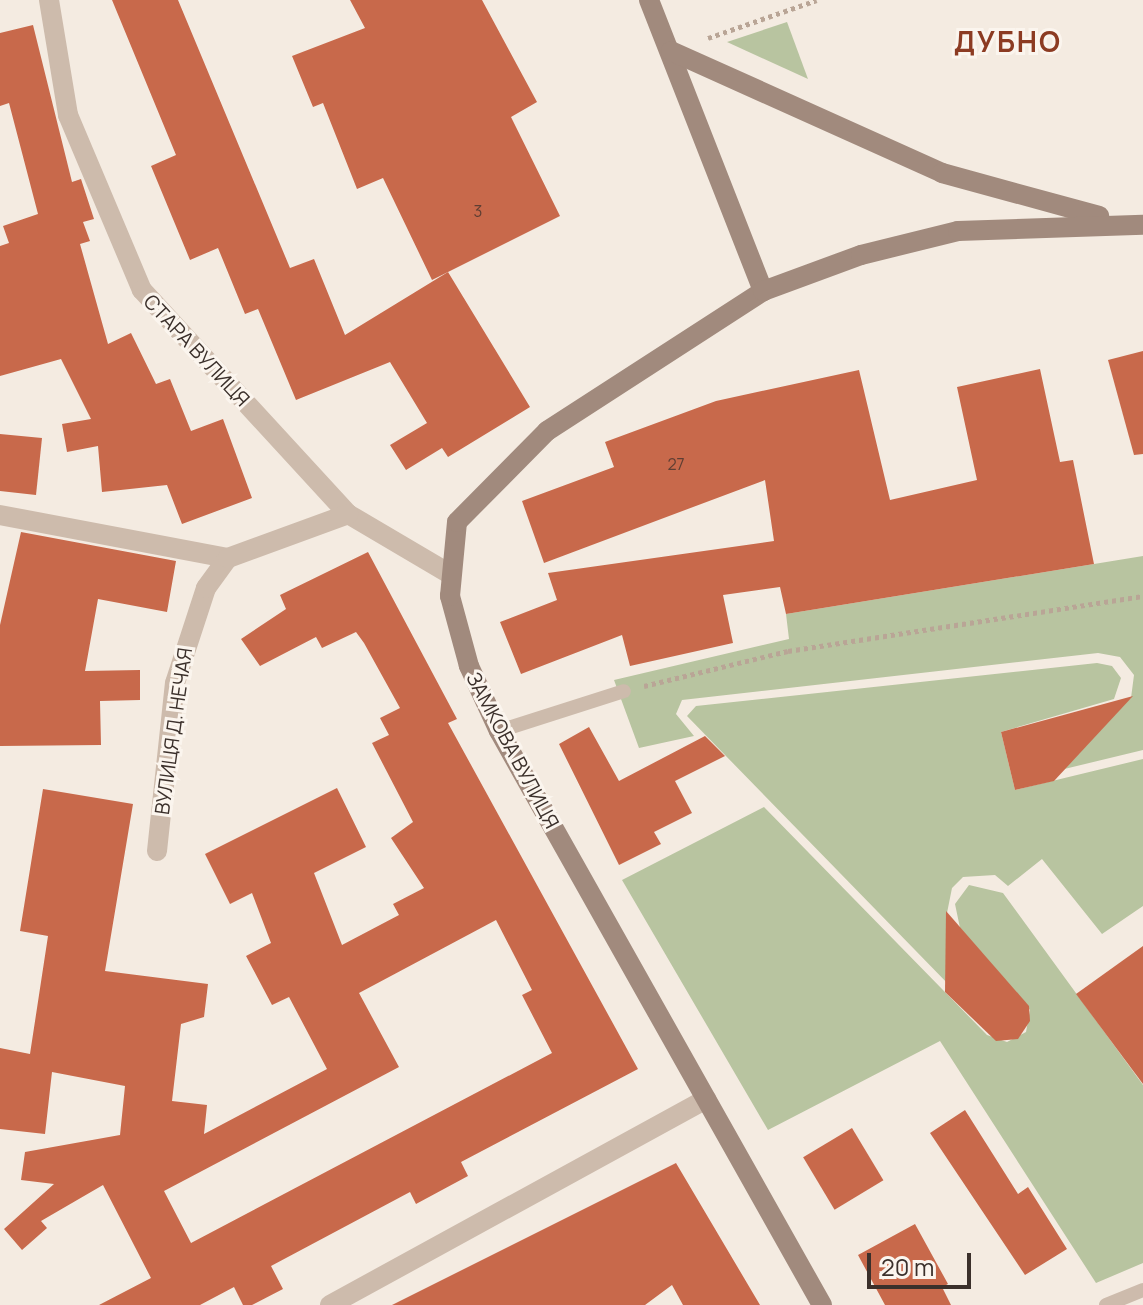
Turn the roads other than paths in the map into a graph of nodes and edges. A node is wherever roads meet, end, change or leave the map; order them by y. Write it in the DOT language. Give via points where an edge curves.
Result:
graph roads {
  1 [pos="49,0"];
  2 [pos="649,0"];
  3 [pos="671,51"];
  4 [pos="1119,221"];
  5 [pos="1143,225"];
  6 [pos="763,291"];
  7 [pos="348,514"];
  8 [pos="0,515"];
  9 [pos="228,558"];
  10 [pos="448,573"];
  11 [pos="624,691"];
  12 [pos="499,731"];
  13 [pos="157,851"];
  14 [pos="706,1099"];
  15 [pos="1143,1290"];
  16 [pos="330,1305"];
  17 [pos="822,1305"];
  18 [pos="1106,1305"];
  1 -- 7 [label="street, СТАРА ВУЛИЦЯ" via="68,115 142,290"];
  2 -- 3 [label="main road"];
  3 -- 4 [label="main road" via="942,173"];
  3 -- 6 [label="main road"];
  4 -- 5 [label="main road, ЗАМКОВА ВУЛИЦЯ"];
  4 -- 6 [label="main road, ЗАМКОВА ВУЛИЦЯ" via="958,231 861,255"];
  6 -- 10 [label="main road, ЗАМКОВА ВУЛИЦЯ" via="615,381 507,464 457,522"];
  7 -- 9 [label="street"];
  7 -- 10 [label="street, СТАРА ВУЛИЦЯ"];
  8 -- 9 [label="street"];
  9 -- 13 [label="street, ВУЛИЦЯ Д. НЕЧАЯ" via="194,610 186,637"];
  10 -- 12 [label="main road, ЗАМКОВА ВУЛИЦЯ" via="461,643"];
  11 -- 12 [label="lane"];
  12 -- 14 [label="main road, ЗАМКОВА ВУЛИЦЯ"];
  14 -- 16 [label="street"];
  14 -- 17 [label="main road, ЗАМКОВА ВУЛИЦЯ"];
  15 -- 18 [label="lane"];
}
